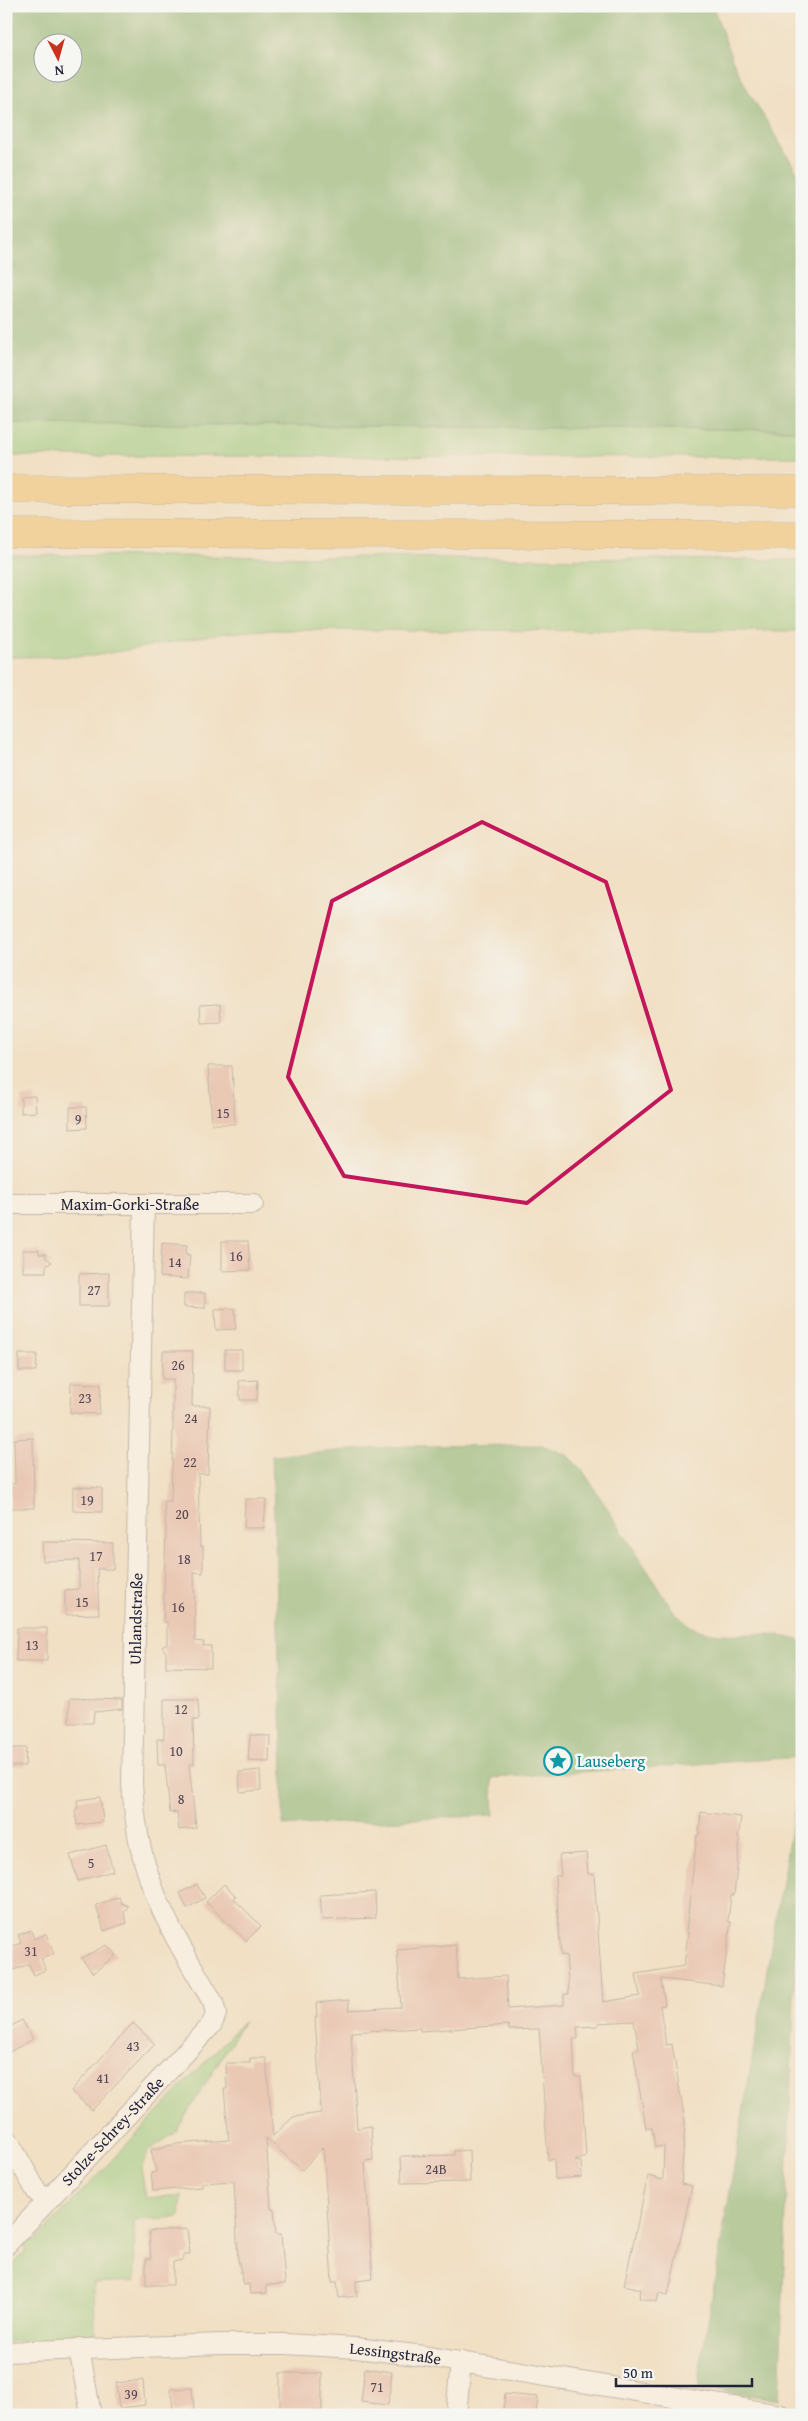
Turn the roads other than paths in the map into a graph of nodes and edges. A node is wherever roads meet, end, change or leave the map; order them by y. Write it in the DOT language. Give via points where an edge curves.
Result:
graph roads {
  1 [pos="6,489"];
  2 [pos="802,491"];
  3 [pos="6,534"];
  4 [pos="802,535"];
  5 [pos="6,1204"];
  6 [pos="252,1204"];
  7 [pos="144,1205"];
  8 [pos="216,2014"];
  9 [pos="6,2137"];
  10 [pos="47,2200"];
  11 [pos="6,2245"];
  12 [pos="79,2348"];
  13 [pos="6,2352"];
  14 [pos="461,2362"];
  15 [pos="90,2415"];
  16 [pos="456,2415"];
  17 [pos="781,2415"];
  1 -- 2 [label="highway"];
  3 -- 4 [label="highway"];
  5 -- 7 [label="street, Maxim-Gorki-Straße"];
  6 -- 7 [label="street, Maxim-Gorki-Straße"];
  7 -- 8 [label="street, Uhlandstraße" via="132,1784 136,1823 148,1875 163,1915 213,2002"];
  8 -- 10 [label="street, Stolze-Schrey-Straße" via="212,2024"];
  9 -- 10 [label="street" via="38,2192"];
  10 -- 11 [label="street, Stolze-Schrey-Straße"];
  12 -- 13 [label="street, Lessingstraße"];
  12 -- 14 [label="street, Lessingstraße" via="285,2344 374,2349"];
  12 -- 15 [label="street"];
  14 -- 16 [label="street"];
  14 -- 17 [label="street, Lessingstraße"];
}
